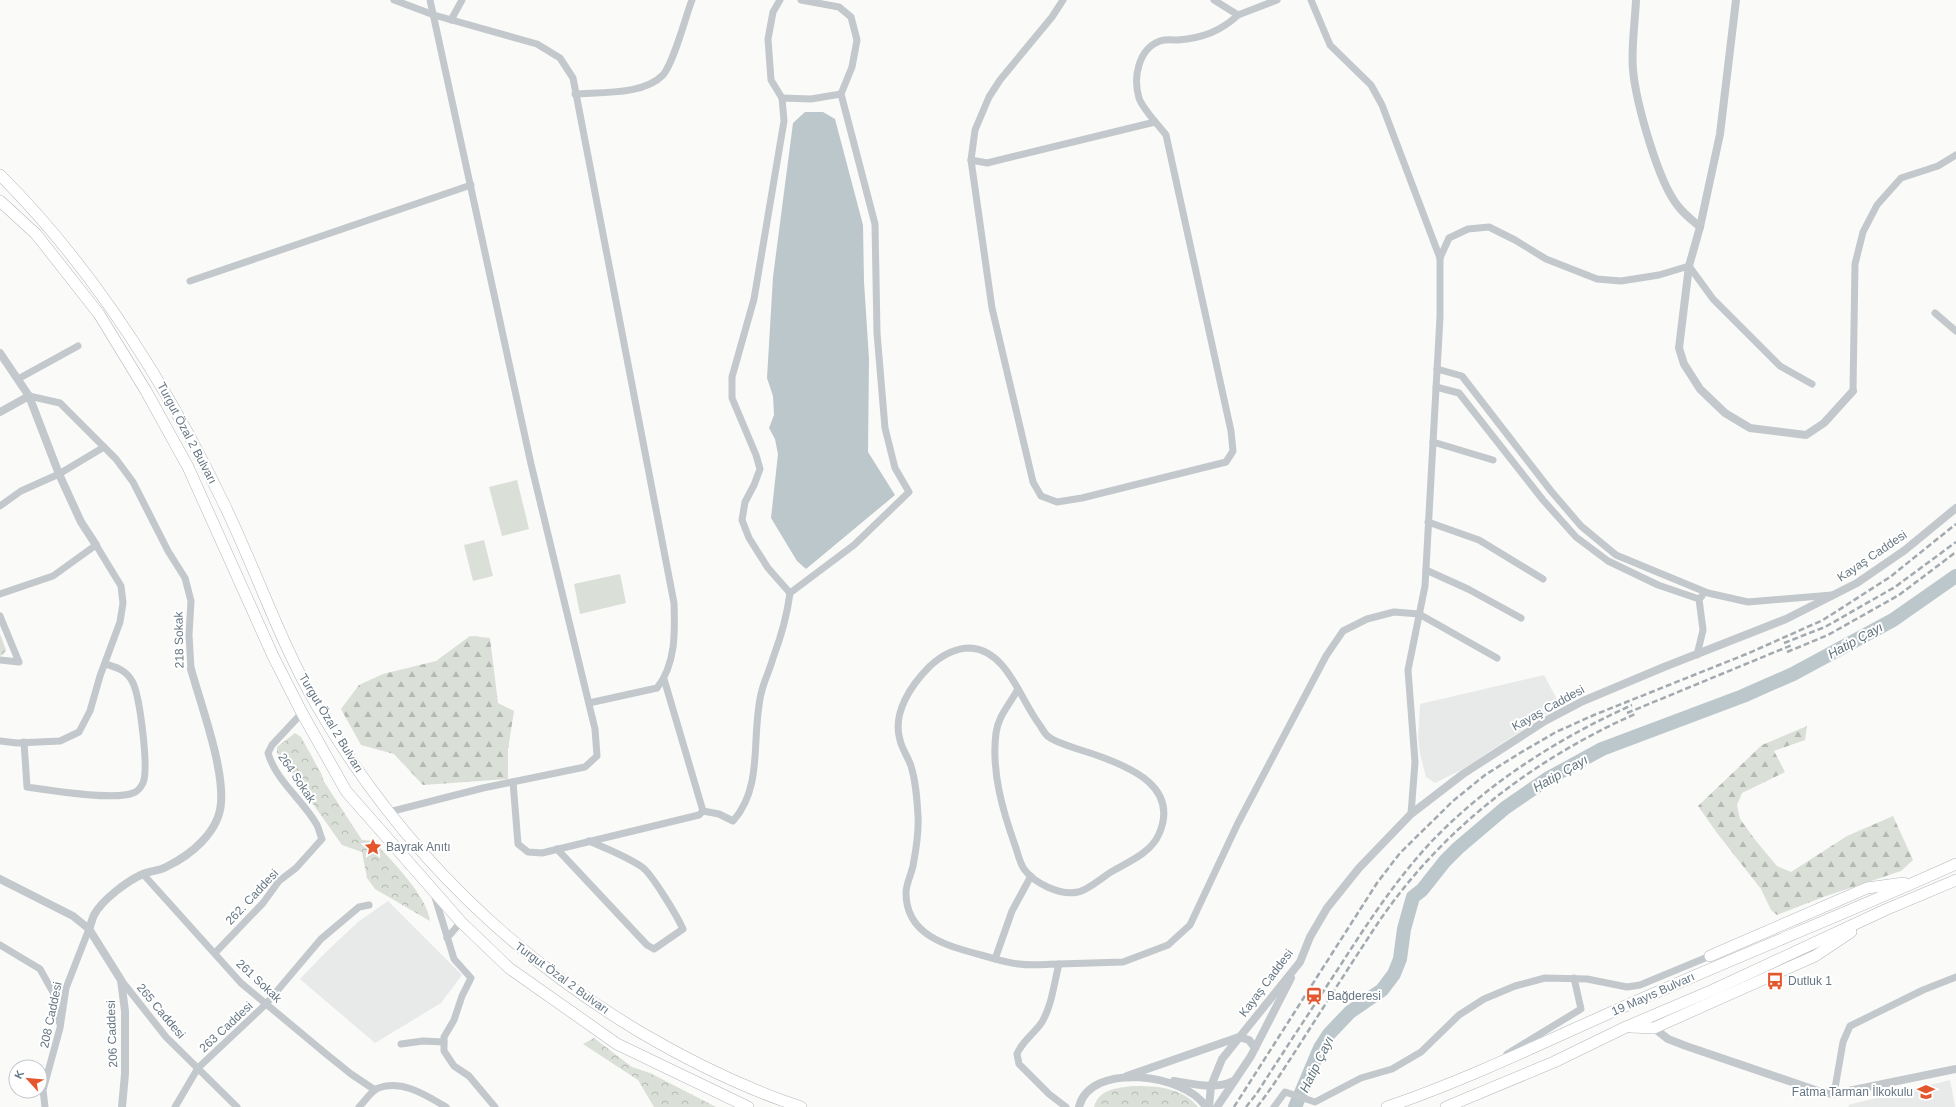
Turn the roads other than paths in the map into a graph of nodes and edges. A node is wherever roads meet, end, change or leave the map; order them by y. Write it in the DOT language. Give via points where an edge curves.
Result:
graph roads {
  1 [pos="394,0"];
  2 [pos="430,0"];
  3 [pos="462,0"];
  4 [pos="692,0"];
  5 [pos="780,0"];
  6 [pos="801,0"];
  7 [pos="1063,0"];
  8 [pos="1214,0"];
  9 [pos="1277,0"];
  10 [pos="1311,0"];
  11 [pos="1636,0"];
  12 [pos="1736,0"];
  13 [pos="1238,14"];
  14 [pos="434,15"];
  15 [pos="451,20"];
  16 [pos="575,94"];
  17 [pos="841,94"];
  18 [pos="782,98"];
  19 [pos="1155,122"];
  20 [pos="1956,155"];
  21 [pos="971,160"];
  22 [pos="0,175"];
  23 [pos="471,185"];
  24 [pos="0,201"];
  25 [pos="1700,227"];
  26 [pos="1440,258"];
  27 [pos="1689,266"];
  28 [pos="190,281"];
  29 [pos="1935,313"];
  30 [pos="1956,330"];
  31 [pos="78,346"];
  32 [pos="0,353"];
  33 [pos="1437,369"];
  34 [pos="18,379"];
  35 [pos="1812,384"];
  36 [pos="1436,387"];
  37 [pos="1853,391"];
  38 [pos="30,396"];
  39 [pos="0,412"];
  40 [pos="1433,442"];
  41 [pos="104,447"];
  42 [pos="1493,460"];
  43 [pos="59,474"];
  44 [pos="0,506"];
  45 [pos="1956,508"];
  46 [pos="1428,522"];
  47 [pos="96,545"];
  48 [pos="1426,570"];
  49 [pos="1543,579"];
  50 [pos="1708,593"];
  51 [pos="0,594"];
  52 [pos="790,594"];
  53 [pos="1834,595"];
  54 [pos="1698,599"];
  55 [pos="1419,614"];
  56 [pos="0,616"];
  57 [pos="1521,618"];
  58 [pos="1697,655"];
  59 [pos="1497,658"];
  60 [pos="0,660"];
  61 [pos="105,664"];
  62 [pos="191,669"];
  63 [pos="664,679"];
  64 [pos="1018,689"];
  65 [pos="589,703"];
  66 [pos="302,713"];
  67 [pos="0,741"];
  68 [pos="24,742"];
  69 [pos="513,782"];
  70 [pos="703,811"];
  71 [pos="389,812"];
  72 [pos="1411,814"];
  73 [pos="322,839"];
  74 [pos="589,841"];
  75 [pos="557,849"];
  76 [pos="1956,864"];
  77 [pos="143,874"];
  78 [pos="1031,876"];
  79 [pos="0,879"];
  80 [pos="1919,880"];
  81 [pos="1956,880"];
  82 [pos="1956,883"];
  83 [pos="432,888"];
  84 [pos="1934,889"];
  85 [pos="369,904"];
  86 [pos="1885,910"];
  87 [pos="461,922"];
  88 [pos="89,929"];
  89 [pos="447,938"];
  90 [pos="0,945"];
  91 [pos="215,953"];
  92 [pos="1710,956"];
  93 [pos="995,959"];
  94 [pos="1300,962"];
  95 [pos="1059,964"];
  96 [pos="1956,977"];
  97 [pos="1574,978"];
  98 [pos="121,980"];
  99 [pos="266,1004"];
  100 [pos="1626,1027"];
  101 [pos="60,1028"];
  102 [pos="1654,1028"];
  103 [pos="1239,1038"];
  104 [pos="444,1042"];
  105 [pos="401,1044"];
  106 [pos="1255,1048"];
  107 [pos="198,1068"];
  108 [pos="1956,1069"];
  109 [pos="1482,1070"];
  110 [pos="1122,1078"];
  111 [pos="1156,1079"];
  112 [pos="1234,1081"];
  113 [pos="1211,1086"];
  114 [pos="375,1090"];
  115 [pos="1834,1094"];
  116 [pos="1313,1104"];
  117 [pos="45,1107"];
  118 [pos="122,1107"];
  119 [pos="175,1107"];
  120 [pos="237,1107"];
  121 [pos="359,1107"];
  122 [pos="446,1107"];
  123 [pos="495,1107"];
  124 [pos="748,1107"];
  125 [pos="801,1107"];
  126 [pos="1066,1107"];
  127 [pos="1079,1107"];
  128 [pos="1208,1107"];
  129 [pos="1217,1107"];
  130 [pos="1274,1107"];
  131 [pos="1387,1107"];
  132 [pos="1446,1107"];
  1 -- 14 [label="street"];
  2 -- 14 [label="street"];
  3 -- 15 [label="street"];
  4 -- 16 [label="street" via="664,74 652,84 638,89"];
  5 -- 18 [label="street" via="773,12 768,39 770,80"];
  6 -- 17 [label="street" via="839,7 851,17 857,40 852,67"];
  7 -- 21 [label="street" via="989,97 975,130"];
  8 -- 13 [label="street"];
  9 -- 13 [label="street"];
  10 -- 26 [label="street" via="1330,45 1371,85 1382,105"];
  11 -- 25 [label="street" via="1633,70 1642,115 1668,190 1677,206"];
  12 -- 25 [label="street" via="1720,134"];
  13 -- 19 [label="street" via="1213,34 1162,40 1150,45 1136,75 1139,99"];
  14 -- 15 [label="street"];
  14 -- 23 [label="street"];
  15 -- 16 [label="street" via="537,44 560,58 573,78"];
  16 -- 63 [label="street" via="635,392 674,604 675,638"];
  17 -- 18 [label="street" via="811,99"];
  17 -- 52 [label="street" via="875,224 877,333 884,428 895,468 909,492 854,545"];
  18 -- 52 [label="street" via="784,121 768,223 754,299 732,377 732,398 760,469 745,502 742,520 749,538 768,568"];
  19 -- 21 [label="street" via="987,163"];
  19 -- 21 [label="street" via="1166,135 1233,451 1226,462 1082,498 1057,502 1041,496 1033,482 992,308"];
  20 -- 37 [label="street" via="1938,166 1901,178 1877,205 1863,232 1855,264"];
  22 -- 71 [label="highway, Turgut Özal 2 Bulvarı" via="82,268 123,323 152,369 183,421 225,506 316,704"];
  23 -- 28 [label="street"];
  23 -- 65 [label="street" via="531,464"];
  24 -- 66 [label="highway, Turgut Özal 2 Bulvarı" via="36,234 99,314 146,391 188,467 273,656"];
  25 -- 27 [label="street"];
  26 -- 27 [label="street" via="1449,238 1468,229 1489,227 1546,259 1597,279 1621,281 1659,275"];
  26 -- 33 [label="street"];
  27 -- 35 [label="street" via="1713,299 1780,366"];
  27 -- 37 [label="street" via="1678,348 1684,364 1700,389 1725,413 1750,428 1806,435 1824,423"];
  29 -- 30 [label="street"];
  31 -- 34 [label="street"];
  32 -- 34 [label="street"];
  33 -- 36 [label="street"];
  33 -- 50 [label="street" via="1462,376 1581,526 1616,555"];
  34 -- 38 [label="street"];
  36 -- 40 [label="street"];
  36 -- 54 [label="street" via="1459,393 1543,500 1576,537 1608,561 1658,585"];
  38 -- 39 [label="street"];
  38 -- 41 [label="street, 218 Sokak" via="60,404"];
  38 -- 43 [label="street"];
  40 -- 42 [label="street"];
  40 -- 46 [label="street"];
  41 -- 43 [label="street"];
  41 -- 62 [label="street, 218 Sokak" via="133,482 184,578 191,601"];
  43 -- 44 [label="street" via="21,491"];
  43 -- 47 [label="street" via="81,522"];
  45 -- 53 [label="street, Kayaş Caddesi" via="1905,550 1857,583"];
  46 -- 48 [label="street"];
  46 -- 49 [label="street" via="1478,540"];
  47 -- 51 [label="street" via="53,576"];
  47 -- 61 [label="street" via="123,594 122,614"];
  48 -- 55 [label="street"];
  48 -- 57 [label="street"];
  50 -- 53 [label="street" via="1748,602"];
  50 -- 54 [label="street"];
  52 -- 70 [label="street" via="787,617 762,690 756,721 754,777 747,801 733,821 719,814"];
  53 -- 58 [label="street, Kayaş Caddesi" via="1786,619"];
  54 -- 58 [label="street" via="1703,630"];
  55 -- 59 [label="street"];
  55 -- 72 [label="street" via="1408,670 1415,762"];
  55 -- 95 [label="street" via="1394,612 1367,619 1343,631 1326,656 1242,816 1190,924 1168,945 1123,962"];
  56 -- 60 [label="street" via="19,662"];
  58 -- 72 [label="street, Kayaş Caddesi" via="1583,701 1545,721 1463,774"];
  61 -- 68 [label="street" via="90,711 79,732 60,741"];
  61 -- 68 [label="street" via="127,675 133,682 136,692 143,735 145,775 139,789 126,795 86,794 27,787"];
  62 -- 77 [label="street, 218 Sokak" via="213,746 221,786 221,803 217,819 204,840 187,855 165,868"];
  63 -- 65 [label="street" via="657,688"];
  63 -- 70 [label="street"];
  64 -- 78 [label="street" via="999,719 994,764 1006,821 1023,868"];
  64 -- 78 [label="street" via="1032,715 1049,738 1104,758 1151,782 1163,800 1165,815 1158,837 1147,851 1079,892 1056,891"];
  64 -- 93 [label="street" via="990,654 970,648 954,651 938,659 914,684 899,712 898,722 900,740 911,764 918,820 906,890 908,907 919,927 930,937 945,945"];
  65 -- 69 [label="street" via="595,728 597,756 585,767"];
  66 -- 73 [label="street, 264 Sokak" via="272,745 268,753 283,780 317,825"];
  66 -- 83 [label="highway, Turgut Özal 2 Bulvarı" via="346,791"];
  67 -- 68 [label="street"];
  69 -- 71 [label="street"];
  69 -- 75 [label="street" via="518,844 528,852 542,853"];
  70 -- 74 [label="street" via="699,815"];
  71 -- 125 [label="highway, Turgut Özal 2 Bulvarı" via="442,874 519,948 600,1008 678,1054 732,1080"];
  72 -- 94 [label="street, Kayaş Caddesi" via="1359,868 1327,908 1310,937"];
  73 -- 91 [label="street, 262. Caddesi" via="296,868 279,881 264,903"];
  74 -- 75 [label="street"];
  74 -- 75 [label="street" via="643,868 683,928 654,949 647,945"];
  76 -- 80 [label="highway, 19 Mayıs Bulvarı"];
  77 -- 88 [label="street, 218 Sokak" via="116,890 94,914"];
  77 -- 91 [label="street, 261 Sokak"];
  78 -- 93 [label="street" via="1012,911"];
  79 -- 88 [label="street, 206 Caddesi" via="73,916"];
  80 -- 92 [label="highway, 19 Mayıs Bulvarı" via="1867,888"];
  80 -- 109 [label="highway, 19 Mayıs Bulvarı"];
  81 -- 84 [label="highway"];
  82 -- 84 [label="highway"];
  83 -- 87 [label="highway, Turgut Özal 2 Bulvarı"];
  83 -- 89 [label="street"];
  84 -- 86 [label="highway"];
  85 -- 99 [label="street, 263 Caddesi" via="358,907 322,940"];
  86 -- 100 [label="highway, 19 Mayıs Bulvarı" via="1713,990"];
  86 -- 102 [label="highway, 19 Mayıs Bulvarı" via="1815,956"];
  87 -- 89 [label="street"];
  87 -- 124 [label="highway, Turgut Özal 2 Bulvarı" via="509,968 616,1044"];
  88 -- 98 [label="street, 206 Caddesi"];
  88 -- 101 [label="street, 208 Caddesi" via="66,988"];
  89 -- 104 [label="street" via="454,960 472,978 444,1037"];
  90 -- 101 [label="street" via="40,969 54,994"];
  91 -- 99 [label="street, 261 Sokak" via="241,983"];
  92 -- 97 [label="street" via="1640,985 1627,987"];
  93 -- 95 [label="street" via="1020,965"];
  94 -- 103 [label="street, Kayaş Caddesi"];
  94 -- 106 [label="street"];
  95 -- 126 [label="street" via="1050,1000 1041,1022 1026,1038 1017,1054 1019,1064"];
  96 -- 115 [label="street" via="1923,990 1850,1026 1843,1042"];
  97 -- 109 [label="street" via="1581,1008"];
  97 -- 116 [label="street" via="1545,978 1515,986 1484,999 1459,1015 1421,1052 1392,1069 1361,1078"];
  98 -- 107 [label="street, 265 Caddesi" via="166,1037"];
  98 -- 118 [label="street, 206 Caddesi" via="125,1010"];
  99 -- 107 [label="street, 263 Caddesi"];
  99 -- 114 [label="street, 261 Sokak" via="351,1074"];
  100 -- 102 [label="highway, 19 Mayıs Bulvarı"];
  100 -- 132 [label="highway, 19 Mayıs Bulvarı" via="1554,1062"];
  101 -- 117 [label="street, 208 Caddesi" via="43,1090"];
  102 -- 115 [label="street" via="1668,1039 1686,1046 1821,1092"];
  103 -- 106 [label="street" via="1249,1040"];
  103 -- 110 [label="street, Kayaş Caddesi"];
  103 -- 113 [label="street, Kayaş Caddesi" via="1222,1059"];
  104 -- 105 [label="street"];
  104 -- 123 [label="street" via="444,1051 454,1066 469,1076"];
  106 -- 112 [label="street"];
  107 -- 119 [label="street, 263 Caddesi"];
  107 -- 120 [label="street, 265 Caddesi"];
  108 -- 115 [label="street"];
  109 -- 131 [label="highway, 19 Mayıs Bulvarı"];
  110 -- 111 [label="street, Kayaş Caddesi"];
  110 -- 127 [label="street, Kayaş Caddesi" via="1105,1080 1090,1088 1081,1099"];
  111 -- 113 [label="street"];
  111 -- 128 [label="street, Kayaş Caddesi" via="1187,1090 1201,1098"];
  112 -- 113 [label="street" via="1224,1086"];
  112 -- 129 [label="street"];
  113 -- 128 [label="street, Kayaş Caddesi"];
  114 -- 121 [label="street"];
  114 -- 122 [label="street" via="398,1085 426,1095"];
  116 -- 130 [label="street" via="1284,1092"];
}
